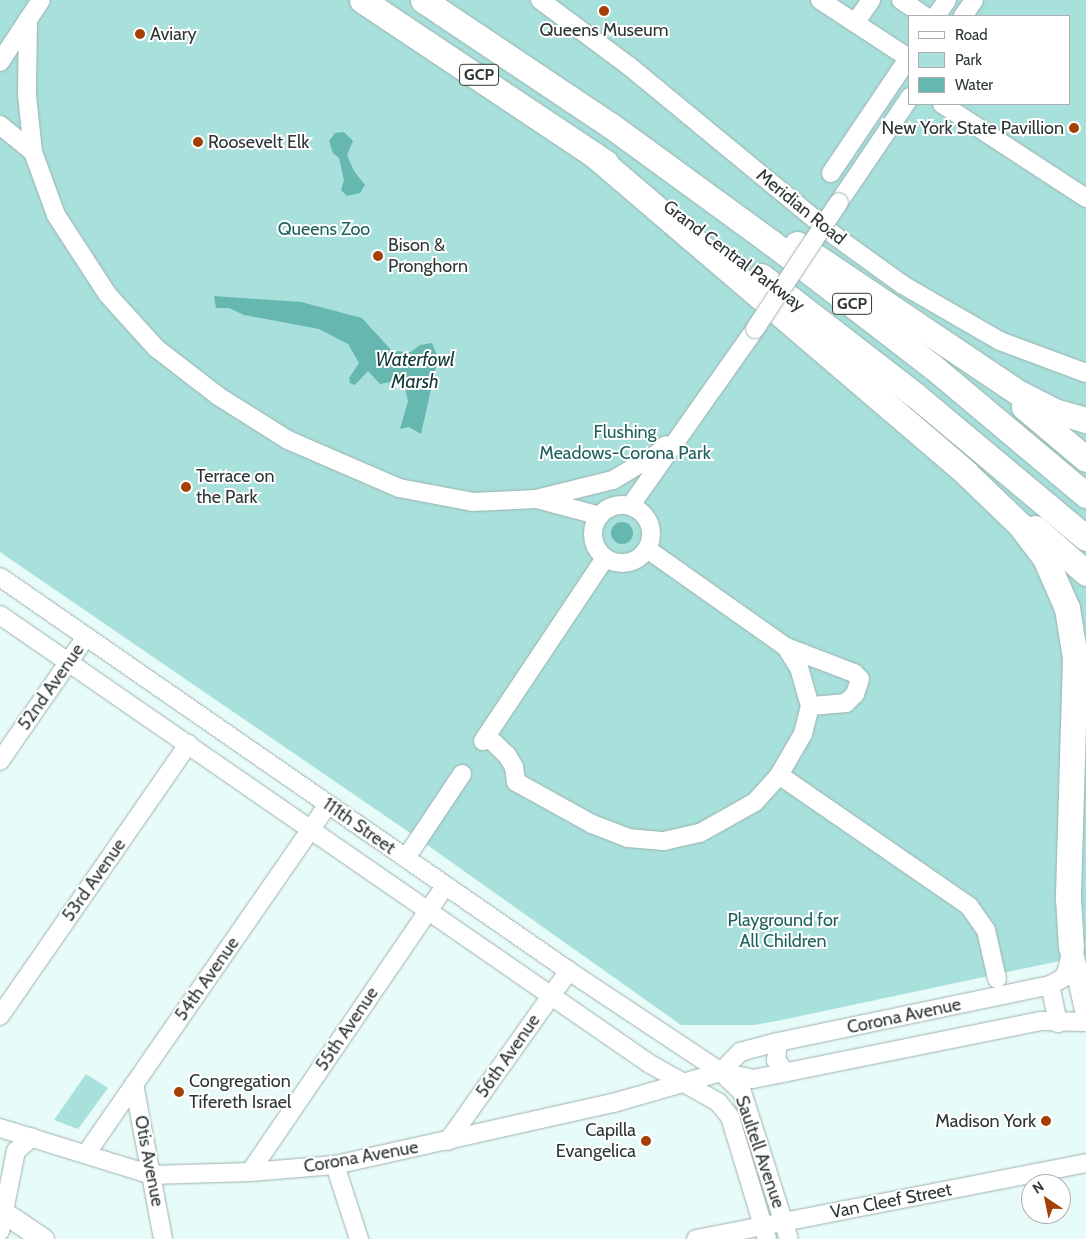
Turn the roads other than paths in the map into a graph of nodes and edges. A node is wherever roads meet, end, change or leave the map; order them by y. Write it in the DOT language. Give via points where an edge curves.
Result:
graph roads {
  1 [pos="41,0"];
  2 [pos="362,0"];
  3 [pos="423,0"];
  4 [pos="540,0"];
  5 [pos="820,0"];
  6 [pos="871,0"];
  7 [pos="901,0"];
  8 [pos="947,0"];
  9 [pos="974,0"];
  10 [pos="924,15"];
  11 [pos="937,15"];
  12 [pos="964,15"];
  13 [pos="28,19"];
  14 [pos="855,23"];
  15 [pos="908,57"];
  16 [pos="908,59"];
  17 [pos="0,62"];
  18 [pos="908,100"];
  19 [pos="944,105"];
  20 [pos="0,125"];
  21 [pos="610,126"];
  22 [pos="33,152"];
  23 [pos="593,154"];
  24 [pos="830,173"];
  25 [pos="1086,198"];
  26 [pos="958,353"];
  27 [pos="1086,373"];
  28 [pos="700,404"];
  29 [pos="1086,420"];
  30 [pos="1086,459"];
  31 [pos="966,474"];
  32 [pos="1086,495"];
  33 [pos="537,498"];
  34 [pos="632,504"];
  35 [pos="600,516"];
  36 [pos="1086,538"];
  37 [pos="647,549"];
  38 [pos="605,558"];
  39 [pos="1086,573"];
  40 [pos="0,577"];
  41 [pos="0,615"];
  42 [pos="86,637"];
  43 [pos="786,646"];
  44 [pos="68,661"];
  45 [pos="810,706"];
  46 [pos="188,744"];
  47 [pos="0,761"];
  48 [pos="462,774"];
  49 [pos="779,775"];
  50 [pos="328,805"];
  51 [pos="311,829"];
  52 [pos="406,858"];
  53 [pos="445,886"];
  54 [pos="428,910"];
  55 [pos="1071,948"];
  56 [pos="569,971"];
  57 [pos="997,979"];
  58 [pos="1050,985"];
  59 [pos="551,995"];
  60 [pos="1086,1014"];
  61 [pos="0,1016"];
  62 [pos="1086,1022"];
  63 [pos="1058,1023"];
  64 [pos="778,1042"];
  65 [pos="721,1072"];
  66 [pos="786,1073"];
  67 [pos="682,1083"];
  68 [pos="134,1084"];
  69 [pos="0,1128"];
  70 [pos="32,1137"];
  71 [pos="448,1141"];
  72 [pos="86,1154"];
  73 [pos="1086,1163"];
  74 [pos="335,1165"];
  75 [pos="250,1172"];
  76 [pos="152,1175"];
  77 [pos="1,1217"];
  78 [pos="783,1222"];
  79 [pos="765,1232"];
  80 [pos="43,1239"];
  81 [pos="163,1239"];
  82 [pos="359,1239"];
  83 [pos="696,1239"];
  84 [pos="789,1239"];
  1 -- 13 [label="street"];
  2 -- 23 [label="highway, Grand Central Parkway / GCP"];
  3 -- 21 [label="highway, Grand Central Parkway / GCP"];
  4 -- 27 [label="street, Meridian Road" via="629,66 835,236 903,285 1000,341"];
  5 -- 14 [label="street"];
  6 -- 14 [label="street"];
  7 -- 10 [label="street"];
  8 -- 11 [label="street"];
  9 -- 12 [label="street"];
  13 -- 17 [label="street"];
  13 -- 22 [label="street" via="27,95"];
  14 -- 15 [label="street"];
  16 -- 24 [label="street"];
  18 -- 28 [label="street, bridge" via="755,329"];
  19 -- 25 [label="street"];
  20 -- 22 [label="street"];
  21 -- 26 [label="highway" via="822,259"];
  21 -- 32 [label="highway, Grand Central Parkway / GCP" via="879,325"];
  22 -- 33 [label="street" via="56,215 108,295 156,348 218,396 288,440 399,488 473,502"];
  23 -- 31 [label="highway"];
  23 -- 36 [label="highway, Grand Central Parkway / GCP" via="856,348"];
  26 -- 29 [label="highway" via="1042,406"];
  26 -- 30 [label="highway"];
  28 -- 33 [label="street" via="660,452 612,480"];
  28 -- 34 [label="street"];
  31 -- 39 [label="highway"];
  31 -- 55 [label="highway" via="1036,545 1058,583 1070,620 1076,685 1068,898"];
  33 -- 35 [label="street"];
  34 -- 35 [label="street" via="607,509"];
  34 -- 37 [label="street" via="646,517 651,527"];
  35 -- 38 [label="street" via="593,538"];
  37 -- 38 [label="street" via="630,563 620,564"];
  37 -- 43 [label="street"];
  38 -- 49 [label="street" via="485,738 507,755 514,767 516,782 592,824 628,838 664,841 700,833 754,802"];
  40 -- 42 [label="street, 111th Street"];
  41 -- 44 [label="street, 111th Street"];
  42 -- 44 [label="street, 52nd Avenue"];
  42 -- 50 [label="street, 111th Street"];
  43 -- 45 [label="street" via="799,668"];
  43 -- 45 [label="street" via="854,673 860,679 855,694 846,703"];
  44 -- 46 [label="street, 111th Street"];
  44 -- 47 [label="street, 52nd Avenue"];
  45 -- 49 [label="street" via="804,734"];
  46 -- 51 [label="street, 111th Street"];
  46 -- 61 [label="street, 53rd Avenue"];
  48 -- 52 [label="street"];
  49 -- 57 [label="street" via="969,906 986,930"];
  50 -- 51 [label="street, 54th Avenue"];
  50 -- 52 [label="street, 111th Street"];
  51 -- 54 [label="street, 111th Street"];
  51 -- 68 [label="street, 54th Avenue"];
  52 -- 53 [label="street, 111th Street"];
  53 -- 54 [label="street, 55th Avenue"];
  53 -- 56 [label="street, 111th Street"];
  54 -- 59 [label="street, 111th Street"];
  54 -- 75 [label="street, 55th Avenue"];
  55 -- 58 [label="street" via="1067,971 1063,978"];
  55 -- 60 [label="main road"];
  56 -- 59 [label="street, 56th Avenue"];
  56 -- 65 [label="street, 111th Street"];
  58 -- 63 [label="street"];
  58 -- 64 [label="street, Corona Avenue"];
  59 -- 67 [label="street, 111th Street"];
  59 -- 71 [label="street, 56th Avenue"];
  62 -- 63 [label="street, Corona Avenue"];
  63 -- 66 [label="street, Corona Avenue" via="1041,1021"];
  64 -- 65 [label="street, Corona Avenue" via="740,1052"];
  64 -- 66 [label="street" via="776,1060"];
  65 -- 66 [label="street, Corona Avenue" via="753,1079"];
  65 -- 67 [label="street, Corona Avenue"];
  65 -- 78 [label="street, Saultell Avenue" via="742,1092"];
  67 -- 71 [label="street, Corona Avenue" via="613,1103"];
  67 -- 79 [label="street, Saultell Avenue" via="718,1102 730,1117"];
  68 -- 72 [label="street, 54th Avenue"];
  68 -- 76 [label="street, Otis Avenue"];
  69 -- 70 [label="street, Corona Avenue"];
  70 -- 72 [label="street, Corona Avenue"];
  70 -- 77 [label="street" via="16,1152"];
  71 -- 74 [label="street, Corona Avenue"];
  72 -- 76 [label="street, Corona Avenue"];
  73 -- 78 [label="street, Van Cleef Street"];
  74 -- 75 [label="street, Corona Avenue"];
  74 -- 82 [label="street"];
  75 -- 76 [label="street, Corona Avenue"];
  76 -- 81 [label="street, Otis Avenue"];
  77 -- 80 [label="main road"];
  78 -- 79 [label="street, Van Cleef Street"];
  78 -- 84 [label="street, Saultell Avenue"];
  79 -- 83 [label="street, Van Cleef Street"];
}
